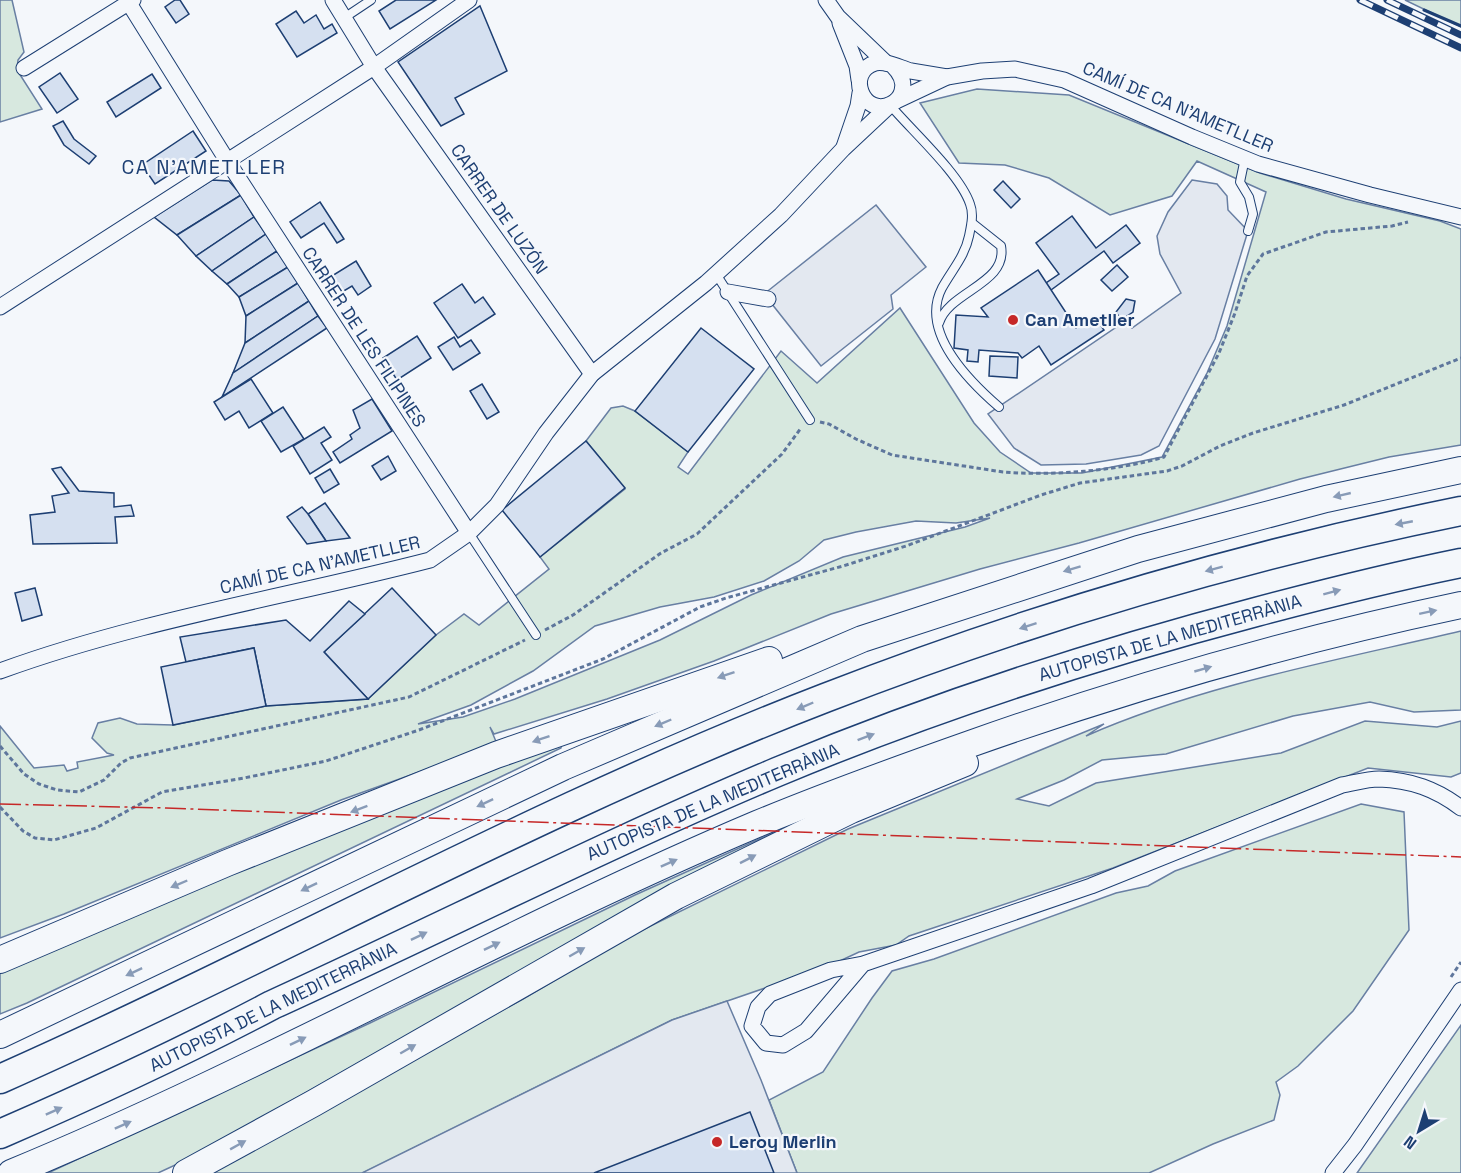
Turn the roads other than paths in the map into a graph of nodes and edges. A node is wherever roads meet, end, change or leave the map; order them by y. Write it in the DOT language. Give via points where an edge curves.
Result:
graph roads {
  1 [pos="333,0"];
  2 [pos="371,0"];
  3 [pos="469,0"];
  4 [pos="826,0"];
  5 [pos="130,1"];
  6 [pos="838,17"];
  7 [pos="344,18"];
  8 [pos="890,65"];
  9 [pos="374,67"];
  10 [pos="24,68"];
  11 [pos="948,77"];
  12 [pos="860,86"];
  13 [pos="893,103"];
  14 [pos="843,149"];
  15 [pos="1245,158"];
  16 [pos="228,162"];
  17 [pos="1461,217"];
  18 [pos="972,223"];
  19 [pos="1248,231"];
  20 [pos="716,274"];
  21 [pos="728,292"];
  22 [pos="768,299"];
  23 [pos="0,307"];
  24 [pos="938,328"];
  25 [pos="592,374"];
  26 [pos="999,407"];
  27 [pos="810,420"];
  28 [pos="1461,470"];
  29 [pos="1461,512"];
  30 [pos="469,533"];
  31 [pos="1461,563"];
  32 [pos="1002,592"];
  33 [pos="1461,605"];
  34 [pos="536,635"];
  35 [pos="0,671"];
  36 [pos="1147,685"];
  37 [pos="1461,808"];
  38 [pos="0,960"];
  39 [pos="863,964"];
  40 [pos="1461,990"];
  41 [pos="0,1035"];
  42 [pos="0,1079"];
  43 [pos="0,1134"];
  44 [pos="11,1173"];
  45 [pos="186,1173"];
  46 [pos="1333,1173"];
  1 -- 7 [label="street, CARRER DE LUZÓN"];
  2 -- 7 [label="lane"];
  3 -- 9 [label="street"];
  4 -- 6 [label="street"];
  5 -- 10 [label="street"];
  5 -- 16 [label="street, CARRER DE LES FILIPINES"];
  6 -- 8 [label="street"];
  6 -- 12 [label="street" via="857,66"];
  7 -- 9 [label="street, CARRER DE LUZÓN"];
  8 -- 11 [label="street, CAMÍ DE CA N'AMETLLER"];
  8 -- 12 [label="street" via="872,64 862,73"];
  8 -- 13 [label="street" via="903,83 900,96"];
  9 -- 16 [label="street"];
  9 -- 25 [label="street, CARRER DE LUZÓN"];
  11 -- 13 [label="street, CAMÍ DE CA N'AMETLLER"];
  11 -- 15 [label="street, CAMÍ DE CA N'AMETLLER" via="1015,69 1064,80"];
  12 -- 13 [label="street" via="869,104 883,107"];
  12 -- 14 [label="street, CAMÍ DE CA N'AMETLLER" via="858,106"];
  13 -- 14 [label="street, CAMÍ DE CA N'AMETLLER"];
  13 -- 18 [label="lane" via="962,188 971,205"];
  14 -- 20 [label="street, CAMÍ DE CA N'AMETLLER" via="782,215"];
  15 -- 17 [label="street, CAMÍ DE CA N'AMETLLER"];
  15 -- 19 [label="lane" via="1240,182 1253,214"];
  16 -- 23 [label="street"];
  16 -- 30 [label="street, CARRER DE LES FILIPINES"];
  18 -- 24 [label="lane" via="968,245 941,290 936,307"];
  18 -- 24 [label="lane" via="1001,246 1000,266 949,307"];
  20 -- 21 [label="lane"];
  20 -- 25 [label="street, CAMÍ DE CA N'AMETLLER"];
  21 -- 22 [label="street"];
  21 -- 27 [label="lane"];
  24 -- 26 [label="lane" via="953,360"];
  25 -- 30 [label="street, CAMÍ DE CA N'AMETLLER" via="496,505"];
  28 -- 32 [label="highway, one-way" via="1215,527"];
  29 -- 42 [label="highway, one-way" via="1213,569 987,639 823,698 584,802"];
  30 -- 34 [label="lane"];
  30 -- 35 [label="street, CAMÍ DE CA N'AMETLLER" via="430,560 142,626"];
  43 -- 31 [label="highway, AUTOPISTA DE LA MEDITERRÀNIA, one-way" via="682,813 868,736 1081,660 1351,587"];
  32 -- 38 [label="highway, one-way" via="837,637 496,755"];
  32 -- 41 [label="highway, one-way" via="862,639 563,766"];
  36 -- 33 [label="highway, one-way" via="1283,647"];
  44 -- 36 [label="highway, one-way" via="146,1115 570,909 759,823 940,754"];
  45 -- 36 [label="highway, one-way" via="676,896 851,810"];
  37 -- 39 [label="street" via="1421,785 1378,779 1342,785 1091,886"];
  39 -- 39 [label="street" via="831,970 770,994 758,1007 752,1026 766,1043 783,1045 806,1031"];
  40 -- 46 [label="street"];
}
